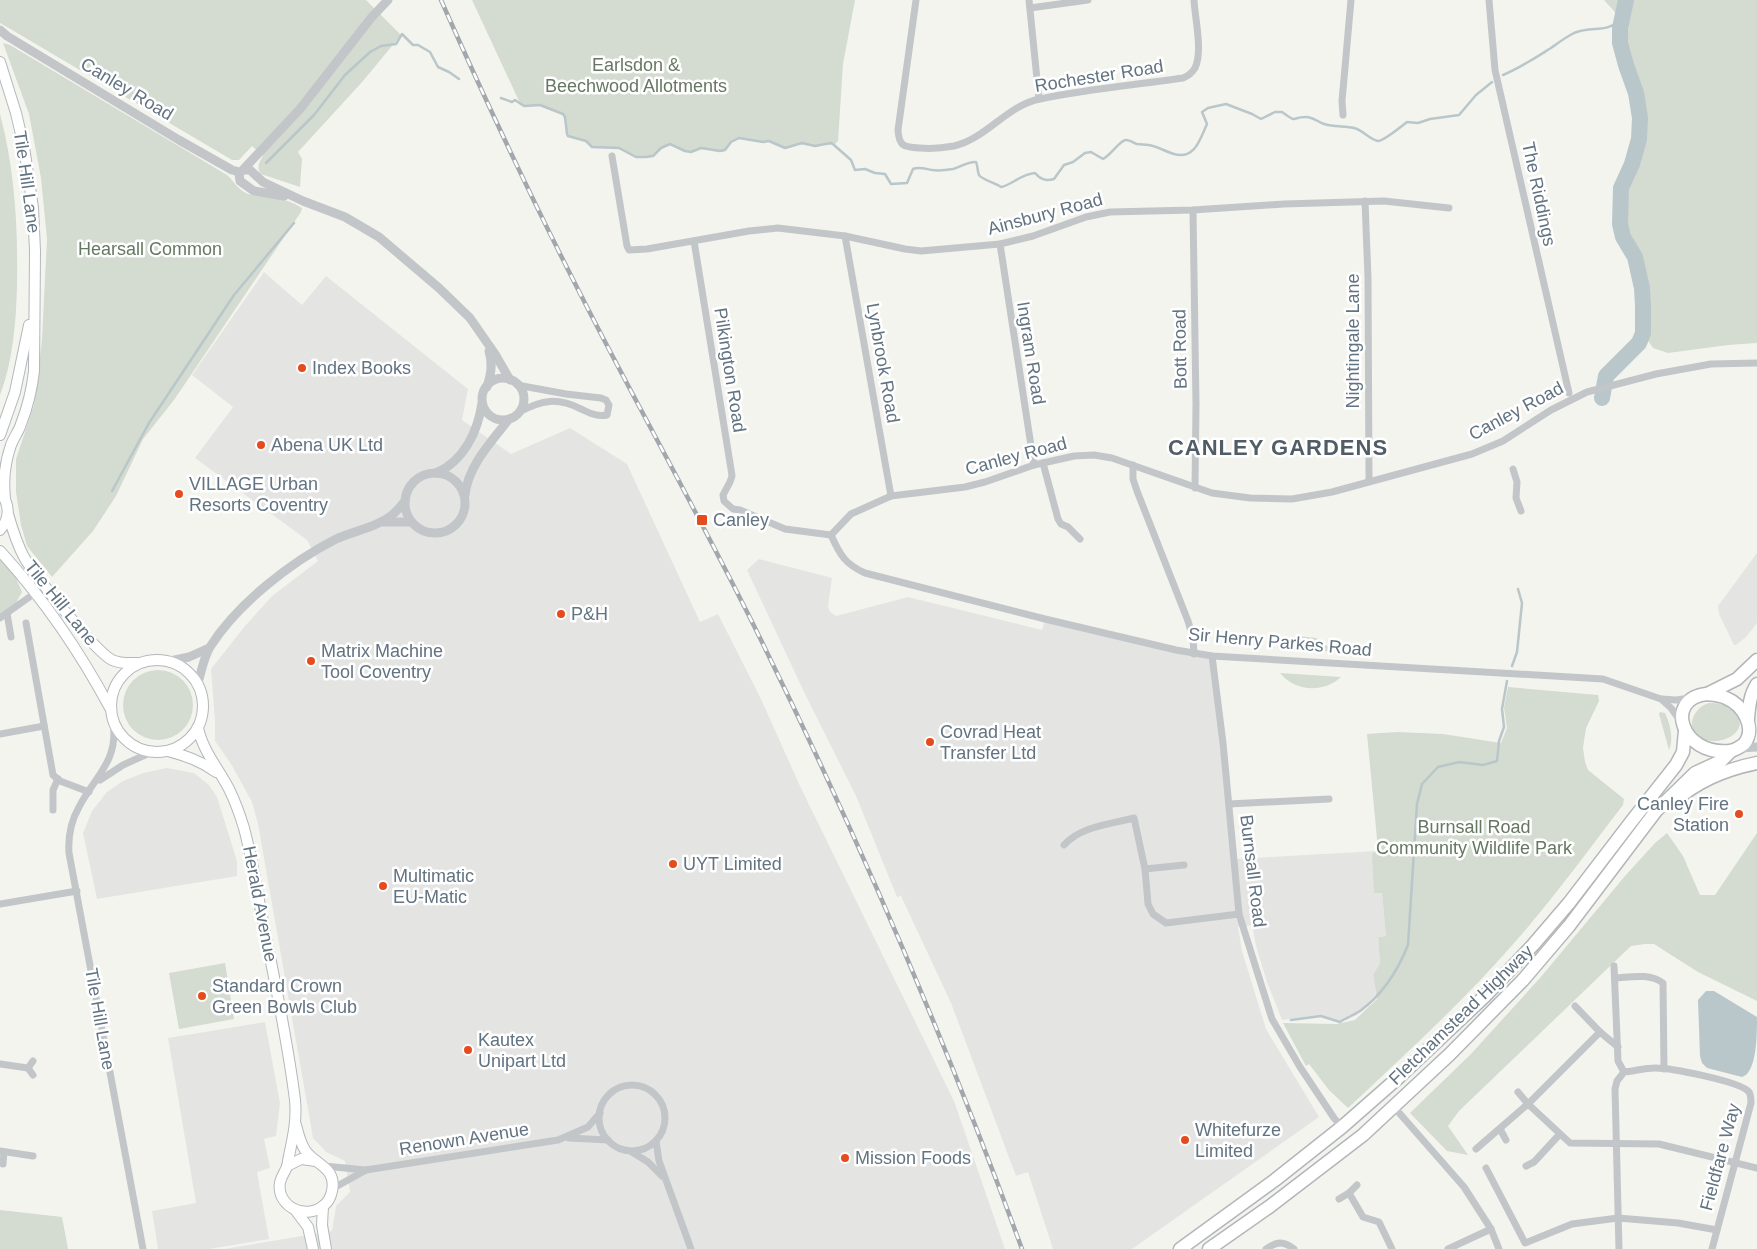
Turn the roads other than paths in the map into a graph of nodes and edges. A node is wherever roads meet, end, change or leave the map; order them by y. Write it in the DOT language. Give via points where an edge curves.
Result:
graph roads {
  1 [pos="388,0"];
  2 [pos="916,0"];
  3 [pos="1029,0"];
  4 [pos="1088,0"];
  5 [pos="1194,0"];
  6 [pos="1351,0"];
  7 [pos="1490,0"];
  8 [pos="1030,8"];
  9 [pos="0,30"];
  10 [pos="0,62"];
  11 [pos="1039,99"];
  12 [pos="1343,115"];
  13 [pos="612,156"];
  14 [pos="247,172"];
  15 [pos="245,184"];
  16 [pos="303,201"];
  17 [pos="1365,201"];
  18 [pos="1449,208"];
  19 [pos="1193,210"];
  20 [pos="845,236"];
  21 [pos="694,241"];
  22 [pos="1000,244"];
  23 [pos="33,305"];
  24 [pos="487,341"];
  25 [pos="1757,363"];
  26 [pos="514,382"];
  27 [pos="486,387"];
  28 [pos="1569,393"];
  29 [pos="482,399"];
  30 [pos="520,412"];
  31 [pos="509,419"];
  32 [pos="0,435"];
  33 [pos="1043,463"];
  34 [pos="1133,465"];
  35 [pos="1034,466"];
  36 [pos="1513,469"];
  37 [pos="436,473"];
  38 [pos="1369,481"];
  39 [pos="1195,488"];
  40 [pos="2,495"];
  41 [pos="465,496"];
  42 [pos="891,496"];
  43 [pos="405,501"];
  44 [pos="1521,511"];
  45 [pos="8,514"];
  46 [pos="411,522"];
  47 [pos="371,525"];
  48 [pos="0,530"];
  49 [pos="831,535"];
  50 [pos="1080,539"];
  51 [pos="0,551"];
  52 [pos="35,593"];
  53 [pos="7,613"];
  54 [pos="0,618"];
  55 [pos="26,623"];
  56 [pos="11,637"];
  57 [pos="209,648"];
  58 [pos="1194,654"];
  59 [pos="1212,656"];
  60 [pos="1757,660"];
  61 [pos="170,661"];
  62 [pos="141,663"];
  63 [pos="198,683"];
  64 [pos="1757,684"];
  65 [pos="1707,694"];
  66 [pos="1694,698"];
  67 [pos="1661,699"];
  68 [pos="110,708"];
  69 [pos="113,722"];
  70 [pos="44,726"];
  71 [pos="1684,727"];
  72 [pos="198,728"];
  73 [pos="1752,729"];
  74 [pos="0,734"];
  75 [pos="1757,747"];
  76 [pos="1734,750"];
  77 [pos="154,751"];
  78 [pos="167,751"];
  79 [pos="1757,763"];
  80 [pos="221,776"];
  81 [pos="58,779"];
  82 [pos="91,789"];
  83 [pos="1329,799"];
  84 [pos="1229,804"];
  85 [pos="53,810"];
  86 [pos="1064,845"];
  87 [pos="1626,850"];
  88 [pos="1184,865"];
  89 [pos="1145,869"];
  90 [pos="77,891"];
  91 [pos="0,904"];
  92 [pos="1239,914"];
  93 [pos="1614,966"];
  94 [pos="1615,978"];
  95 [pos="1575,1006"];
  96 [pos="1600,1032"];
  97 [pos="1618,1047"];
  98 [pos="34,1061"];
  99 [pos="0,1064"];
  100 [pos="28,1068"];
  101 [pos="1664,1069"];
  102 [pos="1624,1072"];
  103 [pos="33,1075"];
  104 [pos="1518,1092"];
  105 [pos="1528,1104"];
  106 [pos="1394,1107"];
  107 [pos="600,1113"];
  108 [pos="296,1125"];
  109 [pos="1342,1127"];
  110 [pos="1500,1129"];
  111 [pos="1559,1135"];
  112 [pos="566,1138"];
  113 [pos="608,1140"];
  114 [pos="1506,1140"];
  115 [pos="656,1141"];
  116 [pos="1617,1143"];
  117 [pos="1476,1149"];
  118 [pos="631,1151"];
  119 [pos="2,1152"];
  120 [pos="33,1156"];
  121 [pos="1735,1162"];
  122 [pos="3,1164"];
  123 [pos="320,1164"];
  124 [pos="287,1166"];
  125 [pos="1526,1166"];
  126 [pos="1757,1168"];
  127 [pos="366,1170"];
  128 [pos="1489,1172"];
  129 [pos="664,1178"];
  130 [pos="1357,1186"];
  131 [pos="332,1190"];
  132 [pos="1348,1193"];
  133 [pos="1338,1199"];
  134 [pos="323,1206"];
  135 [pos="296,1211"];
  136 [pos="1618,1218"];
  137 [pos="1491,1229"];
  138 [pos="1717,1230"];
  139 [pos="143,1249"];
  140 [pos="313,1249"];
  141 [pos="326,1249"];
  142 [pos="691,1249"];
  143 [pos="1180,1249"];
  144 [pos="1209,1249"];
  145 [pos="1266,1249"];
  146 [pos="1294,1249"];
  147 [pos="1392,1249"];
  148 [pos="1448,1249"];
  149 [pos="1499,1249"];
  150 [pos="1619,1249"];
  151 [pos="1712,1249"];
  1 -- 14 [label="street" via="300,109 261,149"];
  2 -- 11 [label="street, Rochester Road" via="899,114 898,130 902,145 909,148 955,146 1019,107"];
  3 -- 8 [label="street"];
  4 -- 8 [label="street"];
  5 -- 11 [label="street, Rochester Road" via="1198,55 1189,75"];
  6 -- 12 [label="street"];
  7 -- 28 [label="street, The Riddings" via="1495,70"];
  8 -- 11 [label="street"];
  9 -- 14 [label="street, Canley Road" via="179,140 232,170"];
  10 -- 23 [label="main road, Tile Hill Lane" via="16,113 30,177 35,251"];
  13 -- 21 [label="street, Ainsbury Road" via="629,250"];
  14 -- 15 [label="street" via="239,179"];
  14 -- 15 [label="street" via="252,182"];
  14 -- 16 [label="street, Canley Road"];
  15 -- 16 [label="street, Canley Road" via="254,191"];
  16 -- 24 [label="street, Canley Road" via="345,217 379,237 462,309"];
  17 -- 18 [label="street, Ainsbury Road"];
  17 -- 19 [label="street, Ainsbury Road"];
  17 -- 38 [label="street, Nightingale Lane"];
  19 -- 22 [label="street, Ainsbury Road" via="1099,213"];
  19 -- 39 [label="street, Bott Road"];
  20 -- 21 [label="street, Ainsbury Road" via="778,228"];
  20 -- 22 [label="street, Ainsbury Road" via="922,251"];
  20 -- 42 [label="street, Lynbrook Road"];
  21 -- 49 [label="street, Pilkington Road" via="732,476 723,495 724,502 733,510 785,529"];
  22 -- 35 [label="street, Ingram Road"];
  23 -- 32 [label="main road, Tile Hill Lane" via="15,392"];
  23 -- 40 [label="main road, Tile Hill Lane" via="32,388 7,458"];
  24 -- 26 [label="street, Canley Road"];
  24 -- 27 [label="street, Canley Road" via="492,361"];
  25 -- 38 [label="street, Canley Road" via="1711,364 1587,392 1503,441 1472,454"];
  26 -- 27 [label="street" via="495,380"];
  26 -- 30 [label="street" via="523,395"];
  26 -- 30 [label="street" via="601,398 610,405 608,415 602,416 553,401 536,403"];
  27 -- 29 [label="street"];
  29 -- 31 [label="street" via="491,417"];
  29 -- 37 [label="street" via="476,426 465,448 452,464"];
  30 -- 31 [label="street"];
  31 -- 41 [label="street" via="474,467"];
  33 -- 34 [label="street, Canley Road" via="1094,455"];
  33 -- 35 [label="street, Canley Road"];
  33 -- 50 [label="street" via="1058,519"];
  34 -- 39 [label="street, Canley Road"];
  34 -- 58 [label="street" via="1137,491 1188,621"];
  35 -- 42 [label="street, Canley Road" via="965,487"];
  36 -- 44 [label="street"];
  37 -- 41 [label="street" via="456,481"];
  37 -- 43 [label="street" via="416,480 408,489"];
  38 -- 39 [label="street, Canley Road" via="1332,492 1292,498 1250,498"];
  40 -- 45 [label="main road, Tile Hill Lane"];
  41 -- 46 [label="street" via="464,515 447,532 430,533"];
  42 -- 49 [label="street, Canley Road" via="851,514"];
  43 -- 46 [label="street"];
  43 -- 47 [label="street" via="392,515"];
  45 -- 48 [label="main road"];
  45 -- 62 [label="main road, Tile Hill Lane" via="25,559 102,653 122,663"];
  46 -- 47 [label="street"];
  47 -- 57 [label="street" via="322,546 284,571 245,605"];
  49 -- 58 [label="street, Sir Henry Parkes Road" via="842,558 853,568 866,573"];
  51 -- 52 [label="main road, Tile Hill Lane"];
  52 -- 53 [label="street"];
  52 -- 68 [label="main road, Tile Hill Lane" via="66,634"];
  53 -- 54 [label="street"];
  53 -- 56 [label="street"];
  55 -- 70 [label="street"];
  57 -- 61 [label="street" via="190,657"];
  57 -- 63 [label="street"];
  58 -- 59 [label="street, Sir Henry Parkes Road"];
  59 -- 67 [label="street, Sir Henry Parkes Road" via="1589,678 1614,682"];
  59 -- 84 [label="street, Burnsall Road"];
  60 -- 65 [label="highway" via="1738,679"];
  61 -- 62 [label="main road"];
  61 -- 63 [label="main road" via="187,670"];
  62 -- 68 [label="main road" via="119,681"];
  63 -- 72 [label="main road" via="203,703"];
  64 -- 73 [label="highway" via="1749,704"];
  65 -- 66 [label="highway"];
  65 -- 73 [label="highway" via="1732,701 1744,711"];
  66 -- 67 [label="street, Sir Henry Parkes Road"];
  66 -- 71 [label="highway" via="1683,713"];
  67 -- 71 [label="street, Sir Henry Parkes Road"];
  68 -- 69 [label="main road"];
  69 -- 77 [label="main road" via="133,744"];
  69 -- 82 [label="street, Tile Hill Lane" via="113,746 103,772"];
  70 -- 74 [label="street"];
  70 -- 81 [label="street" via="52,771"];
  71 -- 76 [label="highway" via="1694,742 1705,748"];
  71 -- 109 [label="highway, Fletchamstead Highway" via="1683,752 1676,765 1533,946 1439,1040"];
  72 -- 78 [label="main road" via="188,741"];
  72 -- 80 [label="main road, Herald Avenue" via="206,752"];
  73 -- 76 [label="highway" via="1746,741"];
  75 -- 76 [label="street"];
  76 -- 87 [label="highway, Fletchamstead Highway" via="1721,761 1700,770 1678,788"];
  77 -- 78 [label="main road"];
  77 -- 82 [label="street, Tile Hill Lane" via="120,766"];
  78 -- 80 [label="main road, Herald Avenue" via="205,764"];
  79 -- 87 [label="highway" via="1731,769 1695,786"];
  80 -- 108 [label="main road, Herald Avenue" via="230,790 251,856 292,1074"];
  81 -- 82 [label="street"];
  81 -- 85 [label="street" via="53,790"];
  82 -- 90 [label="street, Tile Hill Lane" via="78,808 68,840"];
  83 -- 84 [label="street"];
  84 -- 92 [label="street, Burnsall Road"];
  86 -- 89 [label="street" via="1082,832 1134,818"];
  87 -- 106 [label="highway, Fletchamstead Highway" via="1569,926 1523,980"];
  88 -- 89 [label="street"];
  89 -- 92 [label="street" via="1148,904 1162,921"];
  90 -- 91 [label="street"];
  90 -- 139 [label="street, Tile Hill Lane"];
  92 -- 109 [label="street, Burnsall Road" via="1272,1019 1300,1067"];
  93 -- 94 [label="street"];
  94 -- 97 [label="street"];
  94 -- 101 [label="street" via="1649,976 1663,983"];
  95 -- 96 [label="street"];
  96 -- 97 [label="street"];
  96 -- 105 [label="street"];
  97 -- 102 [label="street" via="1618,1061"];
  98 -- 100 [label="street"];
  99 -- 100 [label="street"];
  100 -- 103 [label="street"];
  101 -- 102 [label="street, Fieldfare Way"];
  101 -- 121 [label="street, Fieldfare Way" via="1685,1070 1748,1091 1751,1103"];
  102 -- 116 [label="street" via="1615,1089"];
  104 -- 105 [label="street"];
  105 -- 110 [label="street"];
  105 -- 111 [label="street"];
  106 -- 137 [label="street" via="1464,1187"];
  106 -- 144 [label="highway, Fletchamstead Highway" via="1330,1161"];
  107 -- 112 [label="street, Renown Avenue" via="588,1127"];
  107 -- 113 [label="street" via="602,1132"];
  107 -- 115 [label="street" via="603,1102 617,1088 635,1085 650,1090 661,1101 666,1119"];
  108 -- 123 [label="main road, Herald Avenue" via="301,1142"];
  108 -- 124 [label="main road, Herald Avenue"];
  109 -- 143 [label="highway, Fletchamstead Highway"];
  110 -- 114 [label="street"];
  110 -- 117 [label="street"];
  111 -- 116 [label="street" via="1570,1143"];
  111 -- 125 [label="street" via="1534,1162"];
  112 -- 113 [label="street, Renown Avenue"];
  112 -- 127 [label="street, Renown Avenue"];
  113 -- 118 [label="street" via="622,1150"];
  115 -- 118 [label="street"];
  115 -- 129 [label="street"];
  116 -- 121 [label="street" via="1659,1144"];
  116 -- 136 [label="street"];
  118 -- 129 [label="street"];
  119 -- 120 [label="street"];
  119 -- 122 [label="street"];
  121 -- 126 [label="street"];
  121 -- 138 [label="street, Fieldfare Way"];
  123 -- 124 [label="main road" via="301,1159"];
  123 -- 127 [label="street, Renown Avenue"];
  123 -- 131 [label="main road, Herald Avenue" via="331,1177"];
  124 -- 135 [label="main road, Herald Avenue" via="281,1177 280,1192 283,1200"];
  127 -- 131 [label="street, Renown Avenue"];
  128 -- 136 [label="street" via="1526,1243 1572,1224"];
  129 -- 142 [label="street"];
  130 -- 132 [label="street"];
  131 -- 134 [label="main road"];
  132 -- 133 [label="street"];
  132 -- 147 [label="street" via="1363,1217 1379,1222"];
  134 -- 135 [label="main road" via="308,1212"];
  134 -- 141 [label="main road"];
  135 -- 140 [label="main road, Herald Avenue" via="308,1227"];
  136 -- 138 [label="street"];
  136 -- 150 [label="street"];
  137 -- 148 [label="street"];
  137 -- 149 [label="street"];
  138 -- 151 [label="street, Fieldfare Way"];
  145 -- 146 [label="street" via="1280,1242"];
}
